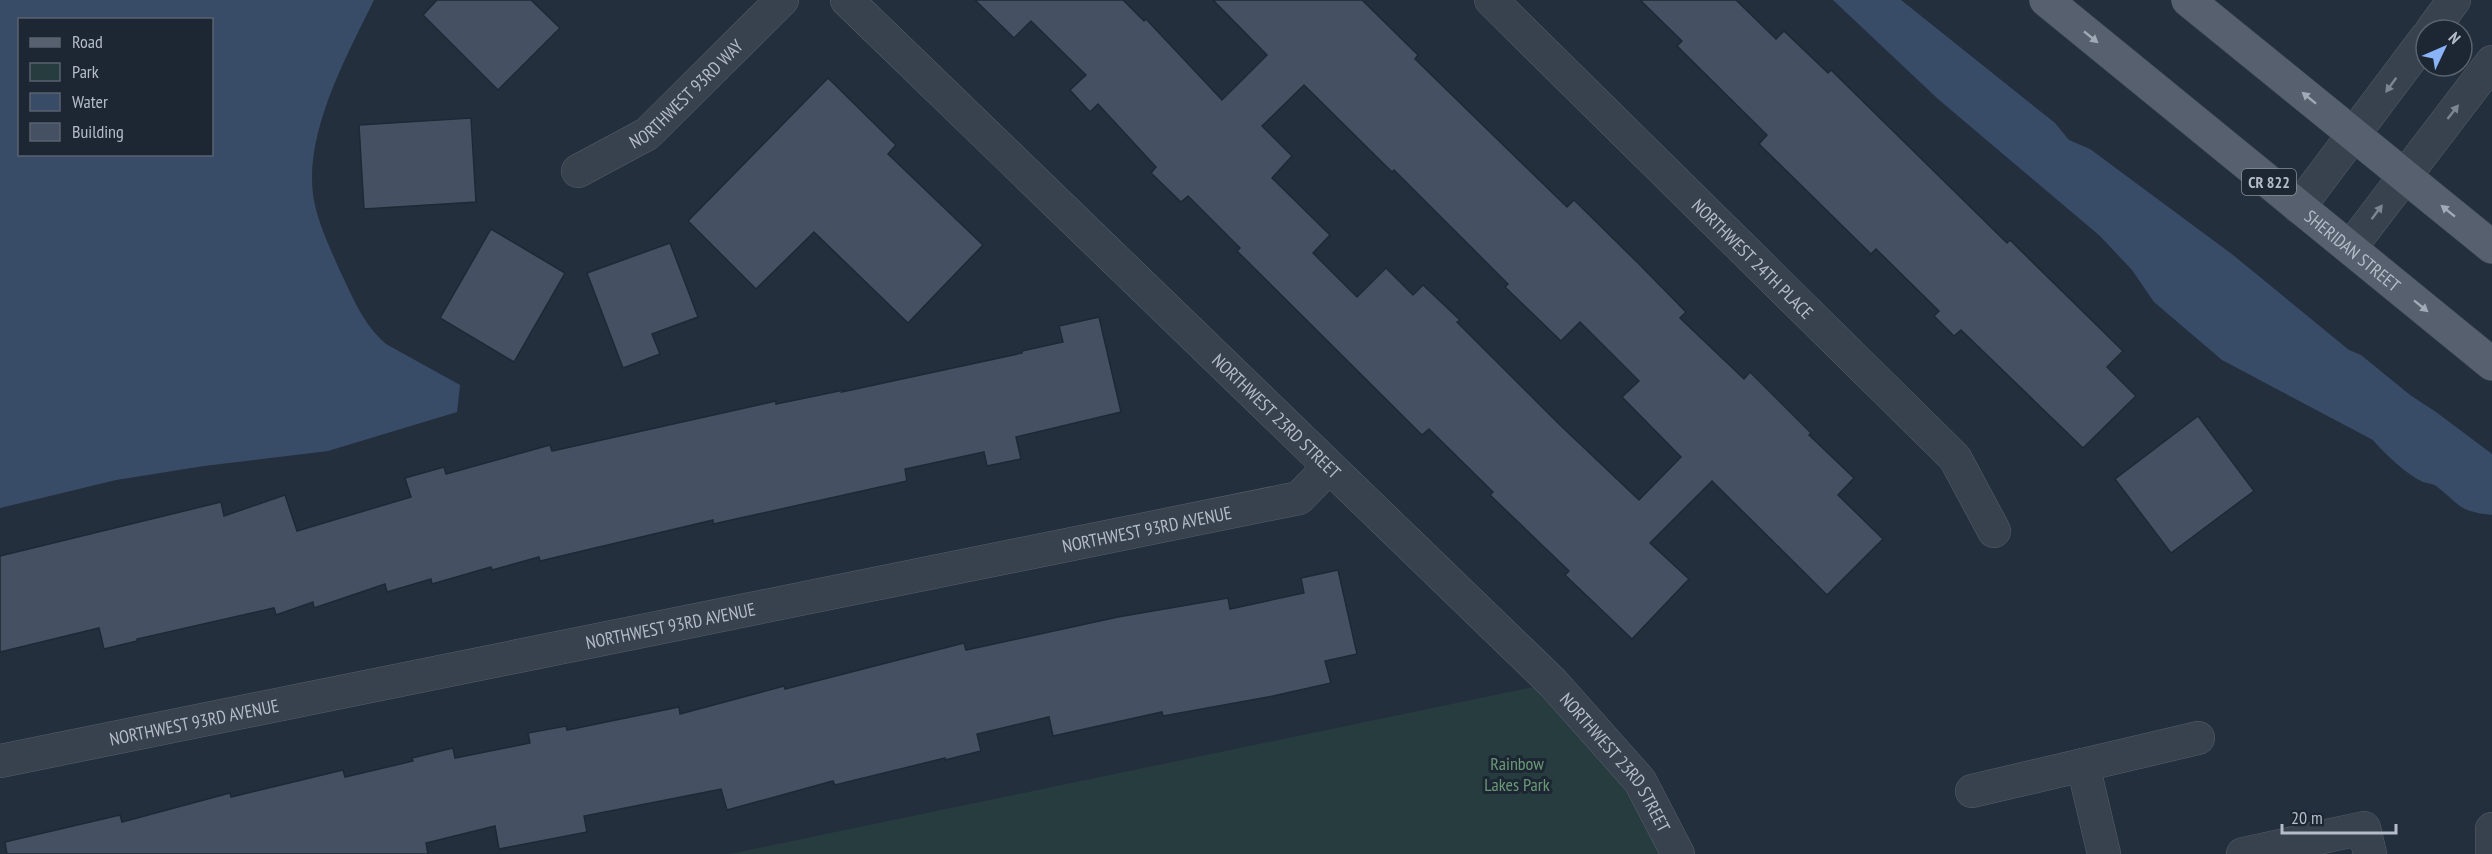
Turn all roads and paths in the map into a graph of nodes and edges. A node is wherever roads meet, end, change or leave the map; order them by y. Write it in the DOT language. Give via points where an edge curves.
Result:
graph roads {
  1 [pos="782,0"];
  2 [pos="848,0"];
  3 [pos="1491,0"];
  4 [pos="2046,0"];
  5 [pos="2188,0"];
  6 [pos="2454,0"];
  7 [pos="2441,18"];
  8 [pos="2414,54"];
  9 [pos="2492,62"];
  10 [pos="2354,135"];
  11 [pos="578,171"];
  12 [pos="2404,176"];
  13 [pos="2300,207"];
  14 [pos="2492,247"];
  15 [pos="2350,248"];
  16 [pos="2492,364"];
  17 [pos="1329,467"];
  18 [pos="1994,531"];
  19 [pos="2198,738"];
  20 [pos="0,761"];
  21 [pos="2083,765"];
  22 [pos="1972,791"];
  23 [pos="2492,829"];
  24 [pos="1677,854"];
  25 [pos="2104,854"];
  26 [pos="2243,854"];
  27 [pos="2370,854"];
  28 [pos="2492,854"];
  1 -- 11 [label="street, NORTHWEST 93RD WAY" via="647,134"];
  2 -- 17 [label="street, NORTHWEST 23RD STREET"];
  3 -- 18 [label="street, NORTHWEST 24TH PLACE" via="1955,458"];
  4 -- 13 [label="main road, SHERIDAN STREET / CR 822, one-way"];
  10 -- 5 [label="main road, one-way"];
  6 -- 7 [label="street"];
  8 -- 10 [label="street, one-way"];
  12 -- 9 [label="street, one-way"];
  10 -- 12 [label="main road"];
  10 -- 13 [label="street"];
  14 -- 12 [label="main road, one-way"];
  15 -- 12 [label="street, one-way"];
  13 -- 15 [label="main road, SHERIDAN STREET / CR 822"];
  15 -- 16 [label="main road, SHERIDAN STREET / CR 822, one-way"];
  17 -- 20 [label="street, NORTHWEST 93RD AVENUE" via="1299,498"];
  17 -- 24 [label="street, NORTHWEST 23RD STREET" via="1553,683 1609,743 1640,781"];
  19 -- 21 [label="street"];
  21 -- 22 [label="street"];
  21 -- 25 [label="street"];
  23 -- 28 [label="street"];
  26 -- 27 [label="street" via="2364,828"];
}
